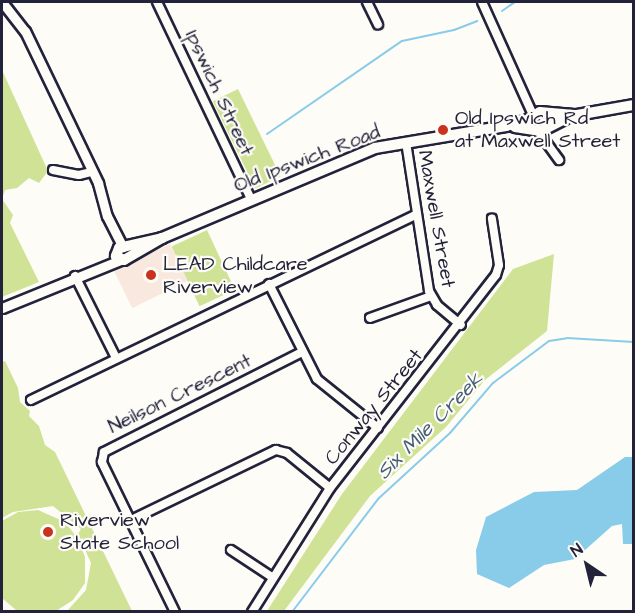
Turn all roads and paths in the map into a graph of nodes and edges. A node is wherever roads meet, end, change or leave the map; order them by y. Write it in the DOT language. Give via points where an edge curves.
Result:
graph roads {
  1 [pos="2,2"];
  2 [pos="157,2"];
  3 [pos="367,2"];
  4 [pos="482,2"];
  5 [pos="2,9"];
  6 [pos="378,25"];
  7 [pos="26,37"];
  8 [pos="633,105"];
  9 [pos="541,124"];
  10 [pos="406,142"];
  11 [pos="559,160"];
  12 [pos="53,170"];
  13 [pos="91,172"];
  14 [pos="251,200"];
  15 [pos="417,214"];
  16 [pos="492,219"];
  17 [pos="122,253"];
  18 [pos="75,276"];
  19 [pos="269,284"];
  20 [pos="431,296"];
  21 [pos="2,308"];
  22 [pos="370,318"];
  23 [pos="461,325"];
  24 [pos="302,352"];
  25 [pos="116,358"];
  26 [pos="31,400"];
  27 [pos="378,428"];
  28 [pos="330,488"];
  29 [pos="131,520"];
  30 [pos="231,550"];
  31 [pos="273,578"];
  32 [pos="175,612"];
  33 [pos="252,612"];
  1 -- 7 [label="street"];
  2 -- 14 [label="street, Ipswich Street"];
  3 -- 6 [label="street"];
  4 -- 9 [label="street"];
  5 -- 7 [label="street"];
  7 -- 13 [label="street"];
  8 -- 9 [label="main road, Old Ipswich Road"];
  9 -- 10 [label="main road, Old Ipswich Road"];
  9 -- 11 [label="street"];
  10 -- 14 [label="main road, Old Ipswich Road" via="357,154"];
  10 -- 15 [label="street, Maxwell Street"];
  12 -- 13 [label="street" via="80,175"];
  13 -- 17 [label="street"];
  14 -- 17 [label="main road, Old Ipswich Road"];
  15 -- 19 [label="street"];
  15 -- 20 [label="street, Maxwell Street"];
  16 -- 23 [label="street, Conway Street" via="499,270"];
  17 -- 18 [label="street, Old Ipswich Road"];
  18 -- 21 [label="street, Old Ipswich Road"];
  18 -- 25 [label="street"];
  19 -- 24 [label="street"];
  19 -- 25 [label="street"];
  20 -- 22 [label="street"];
  20 -- 23 [label="street, Maxwell Street"];
  23 -- 27 [label="street, Conway Street"];
  24 -- 27 [label="street" via="321,383"];
  24 -- 29 [label="street, Neilson Crescent" via="106,449 102,462"];
  25 -- 26 [label="street"];
  27 -- 28 [label="street, Conway Street"];
  28 -- 29 [label="street" via="287,453 276,450"];
  28 -- 31 [label="street, Conway Street"];
  29 -- 32 [label="street, Neilson Crescent"];
  30 -- 31 [label="street"];
  31 -- 33 [label="street, Conway Street"];
}
